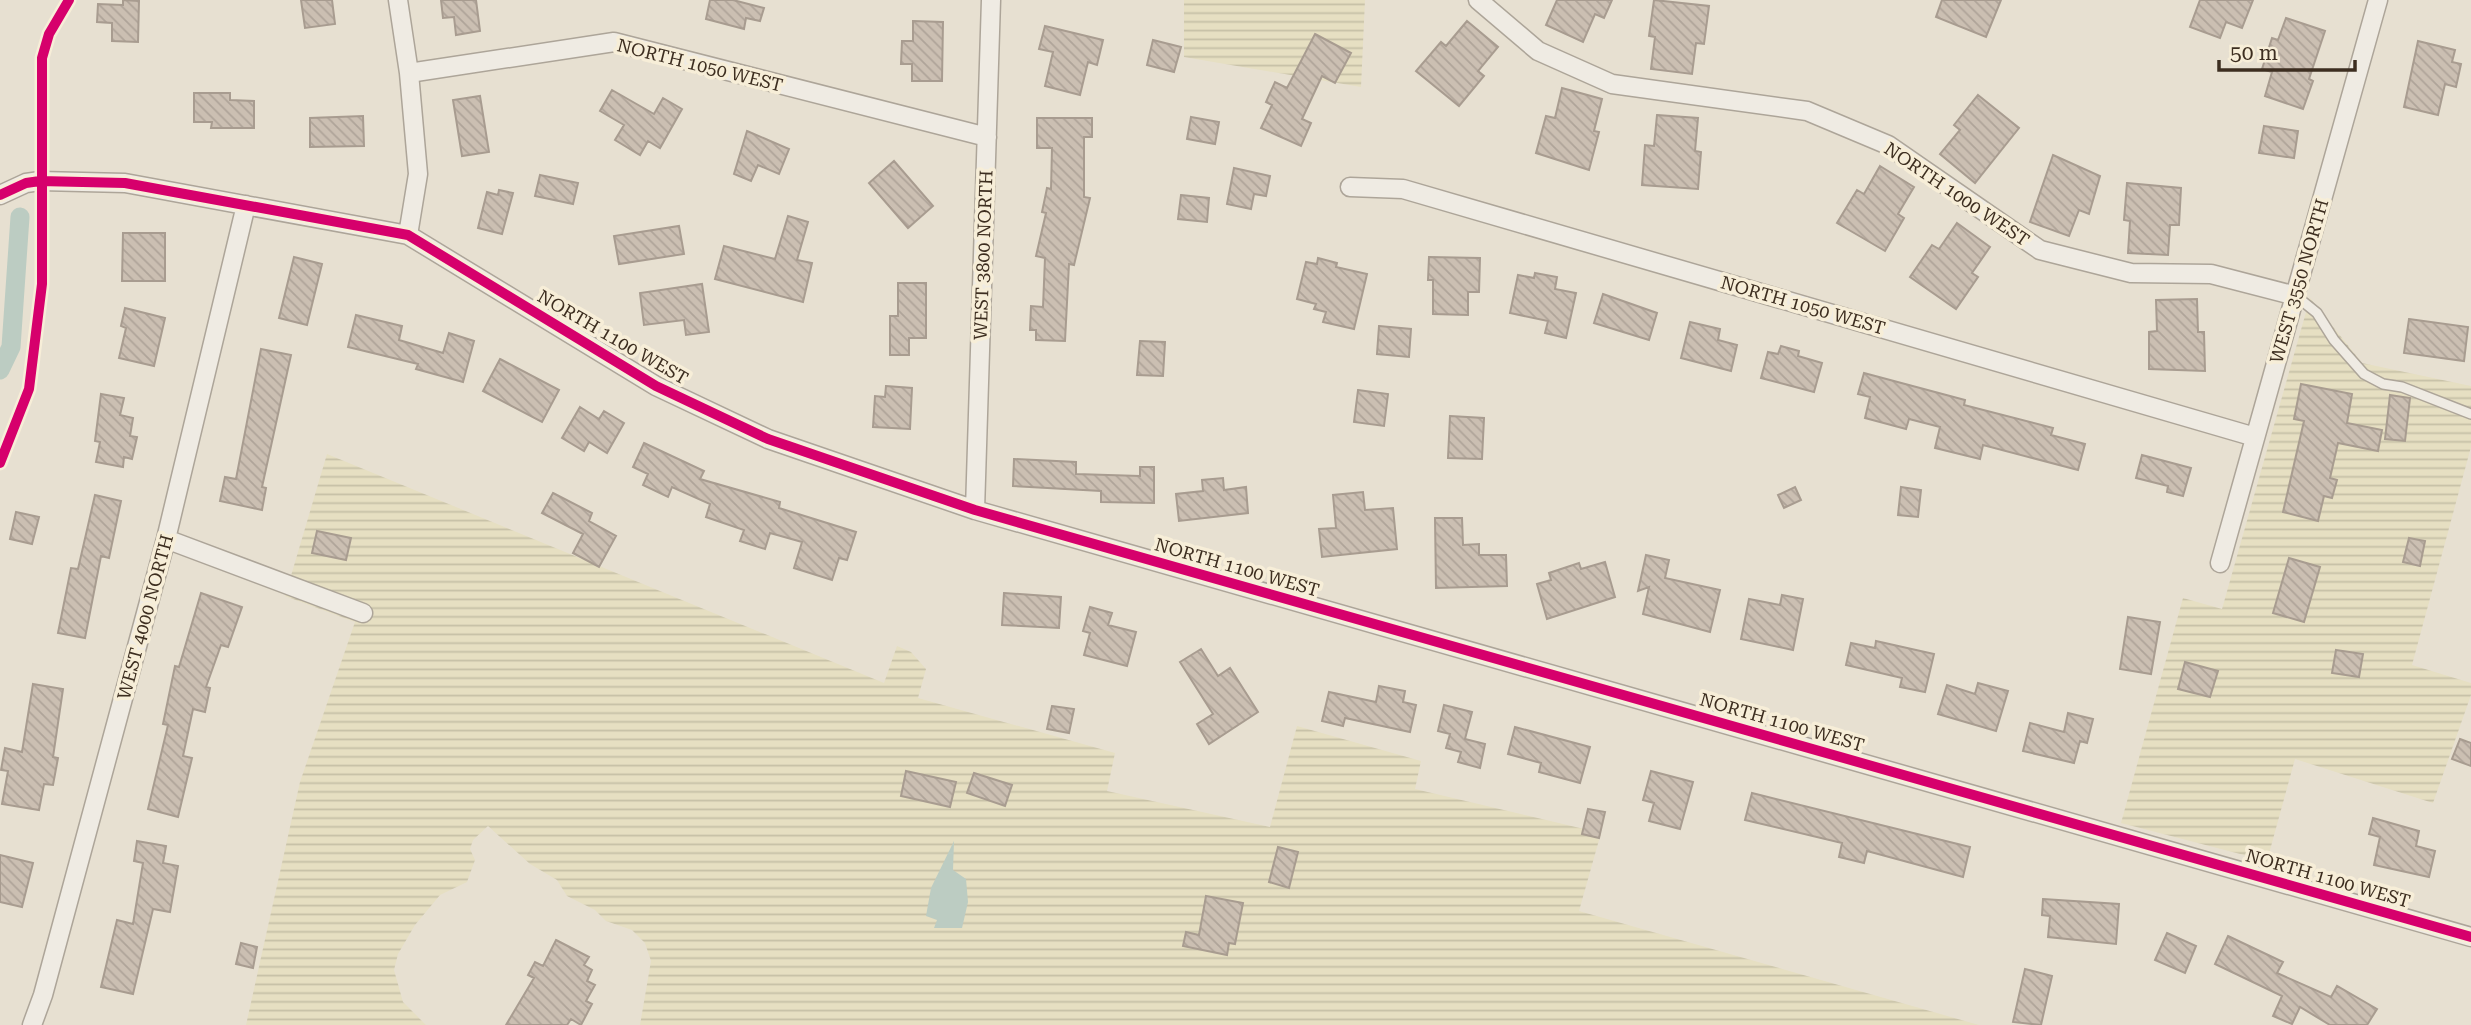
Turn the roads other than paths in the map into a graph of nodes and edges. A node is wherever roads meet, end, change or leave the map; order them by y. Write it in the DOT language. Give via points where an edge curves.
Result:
graph roads {
  1 [pos="398,0"];
  2 [pos="991,0"];
  3 [pos="1478,0"];
  4 [pos="2378,0"];
  5 [pos="410,73"];
  6 [pos="987,137"];
  7 [pos="1350,187"];
  8 [pos="0,195"];
  9 [pos="246,205"];
  10 [pos="408,235"];
  11 [pos="2296,296"];
  12 [pos="2471,414"];
  13 [pos="2255,437"];
  14 [pos="975,510"];
  15 [pos="166,539"];
  16 [pos="2220,563"];
  17 [pos="363,613"];
  18 [pos="2471,937"];
  19 [pos="32,1025"];
  1 -- 5 [label="street"];
  2 -- 6 [label="street, WEST 3800 NORTH"];
  3 -- 11 [label="street, NORTH 1000 WEST" via="1538,51 1612,83 1807,111 1888,145 2039,250 2132,273 2211,274"];
  4 -- 11 [label="street, WEST 3550 NORTH"];
  5 -- 6 [label="street, NORTH 1050 WEST" via="614,41"];
  5 -- 10 [label="street" via="418,174"];
  6 -- 14 [label="street, WEST 3800 NORTH"];
  7 -- 13 [label="street, NORTH 1050 WEST" via="1403,189"];
  8 -- 9 [label="street, NORTH 1100 WEST" via="26,183 75,180 125,183"];
  9 -- 10 [label="street, NORTH 1100 WEST"];
  9 -- 15 [label="street, WEST 4000 NORTH"];
  10 -- 14 [label="street, NORTH 1100 WEST" via="656,386 768,439"];
  11 -- 12 [label="lane" via="2316,313 2364,374"];
  11 -- 13 [label="street, WEST 3550 NORTH"];
  13 -- 16 [label="street, WEST 3550 NORTH"];
  14 -- 18 [label="street, NORTH 1100 WEST"];
  15 -- 17 [label="street"];
  15 -- 19 [label="street, WEST 4000 NORTH"];
}
